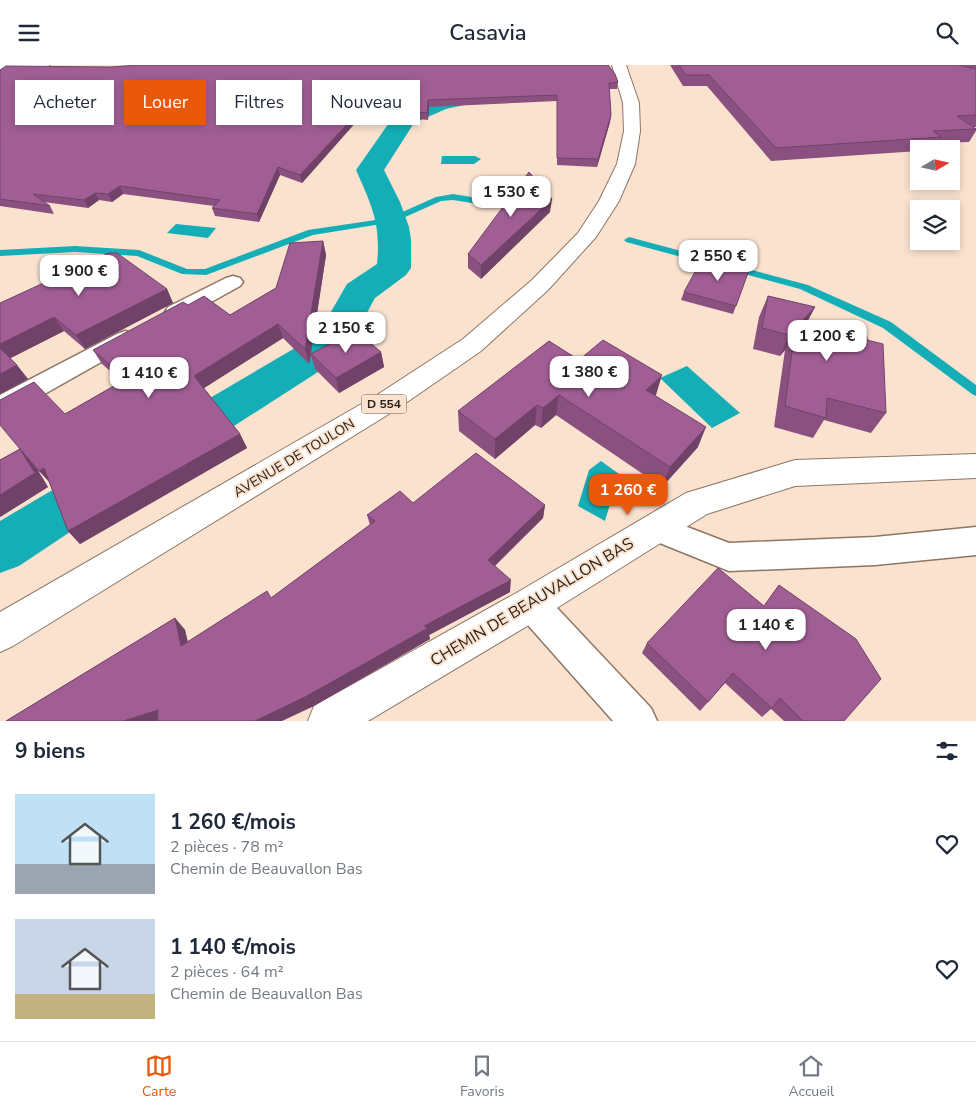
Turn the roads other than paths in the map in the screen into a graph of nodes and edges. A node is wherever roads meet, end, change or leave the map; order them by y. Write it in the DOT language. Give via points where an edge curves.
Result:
graph roads {
  1 [pos="619,65"];
  2 [pos="0,67"];
  3 [pos="60,68"];
  4 [pos="233,282"];
  5 [pos="0,407"];
  6 [pos="976,466"];
  7 [pos="656,528"];
  8 [pos="976,541"];
  9 [pos="531,604"];
  10 [pos="0,633"];
  11 [pos="329,721"];
  12 [pos="638,721"];
  1 -- 10 [label="main road, AVENUE DE TOULON / D 554" via="631,103 632,131 626,163 609,201 586,237 540,285 472,345 387,402"];
  2 -- 3 [label="main road"];
  4 -- 5 [label="lane"];
  6 -- 7 [label="main road, CHEMIN DE BEAUVALLON BAS" via="795,473 696,503"];
  7 -- 8 [label="lane" via="729,557 875,551"];
  7 -- 9 [label="main road, CHEMIN DE BEAUVALLON BAS"];
  9 -- 11 [label="main road, CHEMIN DE BEAUVALLON BAS"];
  9 -- 12 [label="lane"];
}
